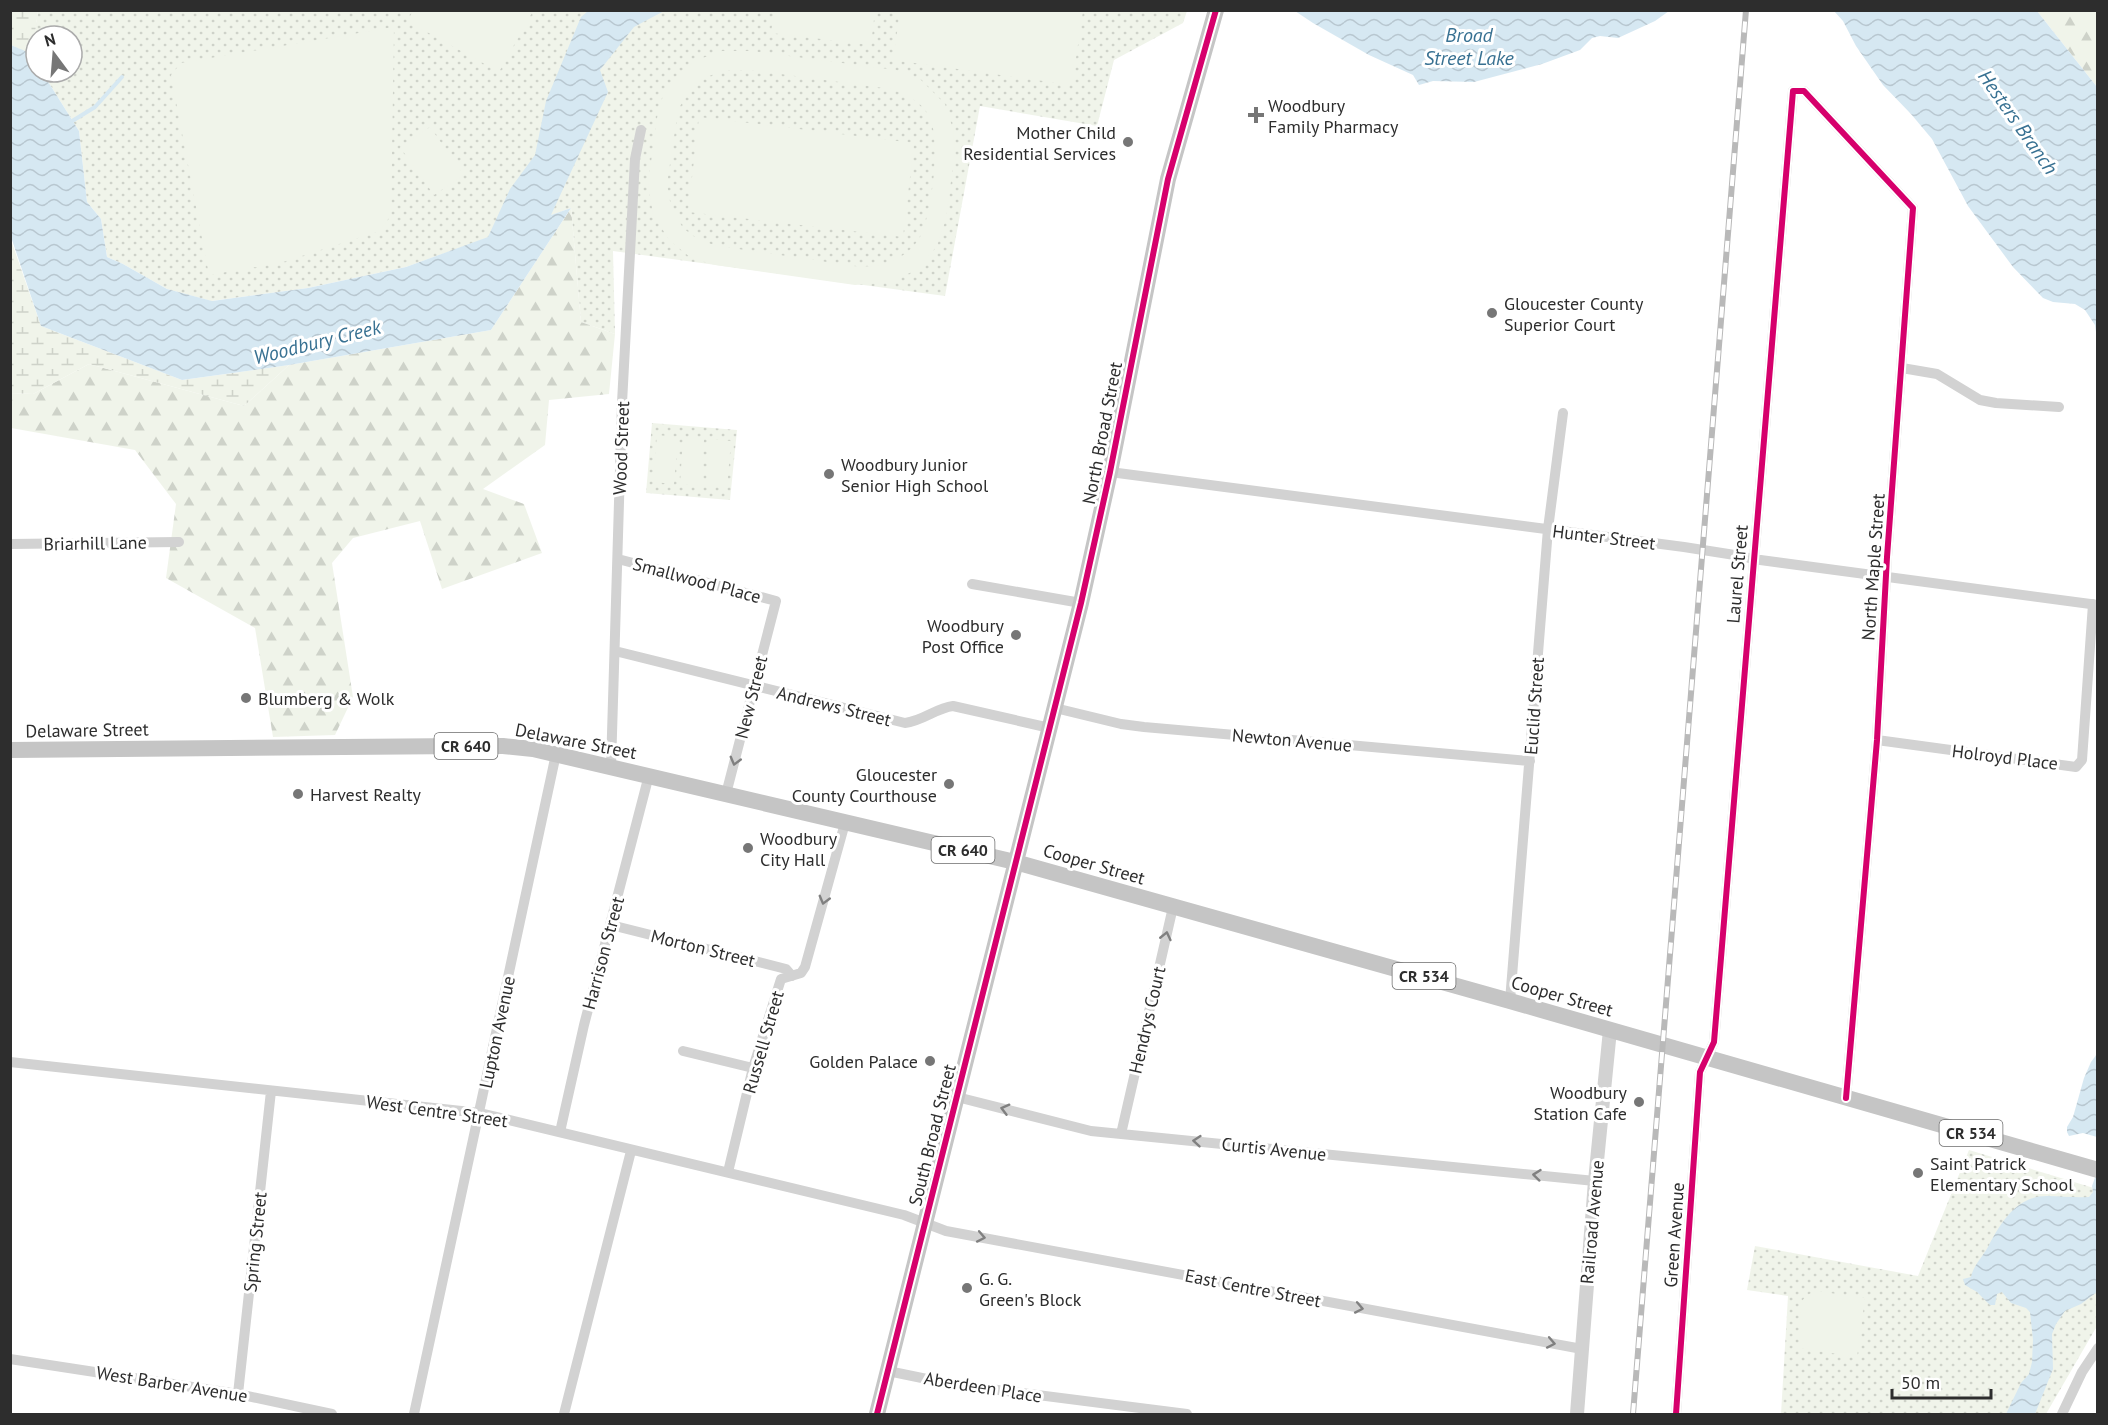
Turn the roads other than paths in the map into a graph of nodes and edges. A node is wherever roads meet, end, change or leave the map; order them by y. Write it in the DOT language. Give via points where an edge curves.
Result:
graph roads {
  1 [pos="1216,10"];
  2 [pos="1793,91"];
  3 [pos="641,130"];
  4 [pos="1902,368"];
  5 [pos="2060,407"];
  6 [pos="1563,412"];
  7 [pos="1110,472"];
  8 [pos="1548,530"];
  9 [pos="179,542"];
  10 [pos="10,544"];
  11 [pos="618,559"];
  12 [pos="1753,560"];
  13 [pos="1887,576"];
  14 [pos="972,585"];
  15 [pos="776,601"];
  16 [pos="1081,603"];
  17 [pos="2095,605"];
  18 [pos="615,651"];
  19 [pos="754,687"];
  20 [pos="1056,708"];
  21 [pos="1050,728"];
  22 [pos="1877,741"];
  23 [pos="10,750"];
  24 [pos="556,754"];
  25 [pos="1530,761"];
  26 [pos="611,767"];
  27 [pos="649,775"];
  28 [pos="726,794"];
  29 [pos="844,823"];
  30 [pos="1015,862"];
  31 [pos="1173,906"];
  32 [pos="611,925"];
  33 [pos="792,976"];
  34 [pos="1510,1000"];
  35 [pos="1610,1030"];
  36 [pos="682,1051"];
  37 [pos="1707,1058"];
  38 [pos="10,1062"];
  39 [pos="753,1068"];
  40 [pos="271,1091"];
  41 [pos="957,1096"];
  42 [pos="1846,1098"];
  43 [pos="480,1113"];
  44 [pos="560,1132"];
  45 [pos="1121,1134"];
  46 [pos="631,1150"];
  47 [pos="2097,1169"];
  48 [pos="728,1172"];
  49 [pos="1595,1181"];
  50 [pos="925,1223"];
  51 [pos="2097,1348"];
  52 [pos="1582,1349"];
  53 [pos="10,1359"];
  54 [pos="888,1371"];
  55 [pos="238,1394"];
  56 [pos="332,1414"];
  57 [pos="414,1414"];
  58 [pos="564,1414"];
  59 [pos="877,1414"];
  60 [pos="1187,1414"];
  61 [pos="1576,1414"];
  62 [pos="1676,1414"];
  63 [pos="2062,1414"];
  1 -- 7 [label="main road, North Broad Street" via="1168,179"];
  2 -- 4 [label="street, North Maple Street" via="1804,91 1913,208"];
  2 -- 12 [label="street, Laurel Street"];
  3 -- 11 [label="street, Wood Street" via="634,159"];
  4 -- 5 [label="street" via="1937,374 1980,400"];
  4 -- 13 [label="street, North Maple Street"];
  6 -- 8 [label="street, Euclid Street"];
  7 -- 8 [label="street, Hunter Street"];
  7 -- 16 [label="main road, North Broad Street"];
  8 -- 12 [label="street, Hunter Street"];
  8 -- 25 [label="street, Euclid Street"];
  9 -- 10 [label="street, Briarhill Lane"];
  11 -- 15 [label="street, Smallwood Place"];
  11 -- 18 [label="street, Wood Street"];
  12 -- 13 [label="street, Hunter Street"];
  12 -- 37 [label="street, Laurel Street" via="1714,1042"];
  13 -- 17 [label="street, Hunter Street"];
  13 -- 22 [label="street, North Maple Street"];
  14 -- 16 [label="street"];
  15 -- 19 [label="street, New Street"];
  16 -- 20 [label="main road, North Broad Street"];
  17 -- 22 [label="street, Holroyd Place" via="2082,760 2076,766"];
  18 -- 19 [label="street, Andrews Street"];
  18 -- 26 [label="street, Wood Street"];
  19 -- 21 [label="street, Andrews Street" via="905,723 953,706"];
  19 -- 28 [label="street, New Street, one-way"];
  20 -- 21 [label="main road, North Broad Street"];
  20 -- 25 [label="street, Newton Avenue" via="1144,727"];
  21 -- 30 [label="main road, North Broad Street"];
  22 -- 42 [label="street, North Maple Street"];
  23 -- 24 [label="main road, Delaware Street / CR 640" via="496,746"];
  24 -- 26 [label="main road, Delaware Street / CR 640"];
  24 -- 43 [label="street, Lupton Avenue"];
  25 -- 34 [label="street, Euclid Street"];
  26 -- 27 [label="main road, Delaware Street / CR 640"];
  27 -- 28 [label="main road, Delaware Street / CR 640"];
  27 -- 32 [label="street, Harrison Street"];
  28 -- 29 [label="main road, Delaware Street / CR 640"];
  29 -- 30 [label="main road, Delaware Street / CR 640"];
  29 -- 33 [label="street, Russell Street, one-way" via="806,967"];
  30 -- 31 [label="main road, Cooper Street / CR 534"];
  30 -- 41 [label="main road, South Broad Street"];
  31 -- 34 [label="main road, Cooper Street / CR 534"];
  45 -- 31 [label="street, Hendrys Court, one-way"];
  32 -- 33 [label="street, Morton Street" via="786,969"];
  32 -- 44 [label="street, Harrison Street"];
  33 -- 39 [label="street, Russell Street" via="781,979"];
  34 -- 35 [label="main road, Cooper Street / CR 534"];
  35 -- 37 [label="main road, Cooper Street / CR 534"];
  35 -- 49 [label="street, Railroad Avenue"];
  36 -- 39 [label="street"];
  37 -- 42 [label="main road, Cooper Street / CR 534"];
  37 -- 62 [label="street, Green Avenue" via="1700,1072"];
  38 -- 40 [label="street, West Centre Street"];
  39 -- 48 [label="street, Russell Street"];
  40 -- 43 [label="street, West Centre Street"];
  40 -- 55 [label="street, Spring Street"];
  45 -- 41 [label="street, Curtis Avenue, one-way" via="1091,1131"];
  41 -- 50 [label="main road, South Broad Street"];
  42 -- 47 [label="main road, Cooper Street / CR 534"];
  43 -- 44 [label="street, West Centre Street"];
  43 -- 57 [label="street, Lupton Avenue"];
  44 -- 46 [label="street, West Centre Street"];
  49 -- 45 [label="street, Curtis Avenue, one-way"];
  46 -- 48 [label="street, West Centre Street"];
  46 -- 58 [label="street"];
  48 -- 50 [label="street, West Centre Street"];
  49 -- 52 [label="street, Railroad Avenue"];
  50 -- 52 [label="street, East Centre Street, one-way" via="958,1233"];
  50 -- 54 [label="main road, South Broad Street"];
  51 -- 63 [label="street"];
  52 -- 61 [label="street, Railroad Avenue"];
  53 -- 55 [label="street, West Barber Avenue"];
  54 -- 59 [label="main road, South Broad Street"];
  54 -- 60 [label="street, Aberdeen Place" via="951,1384"];
  55 -- 56 [label="street, West Barber Avenue"];
}
